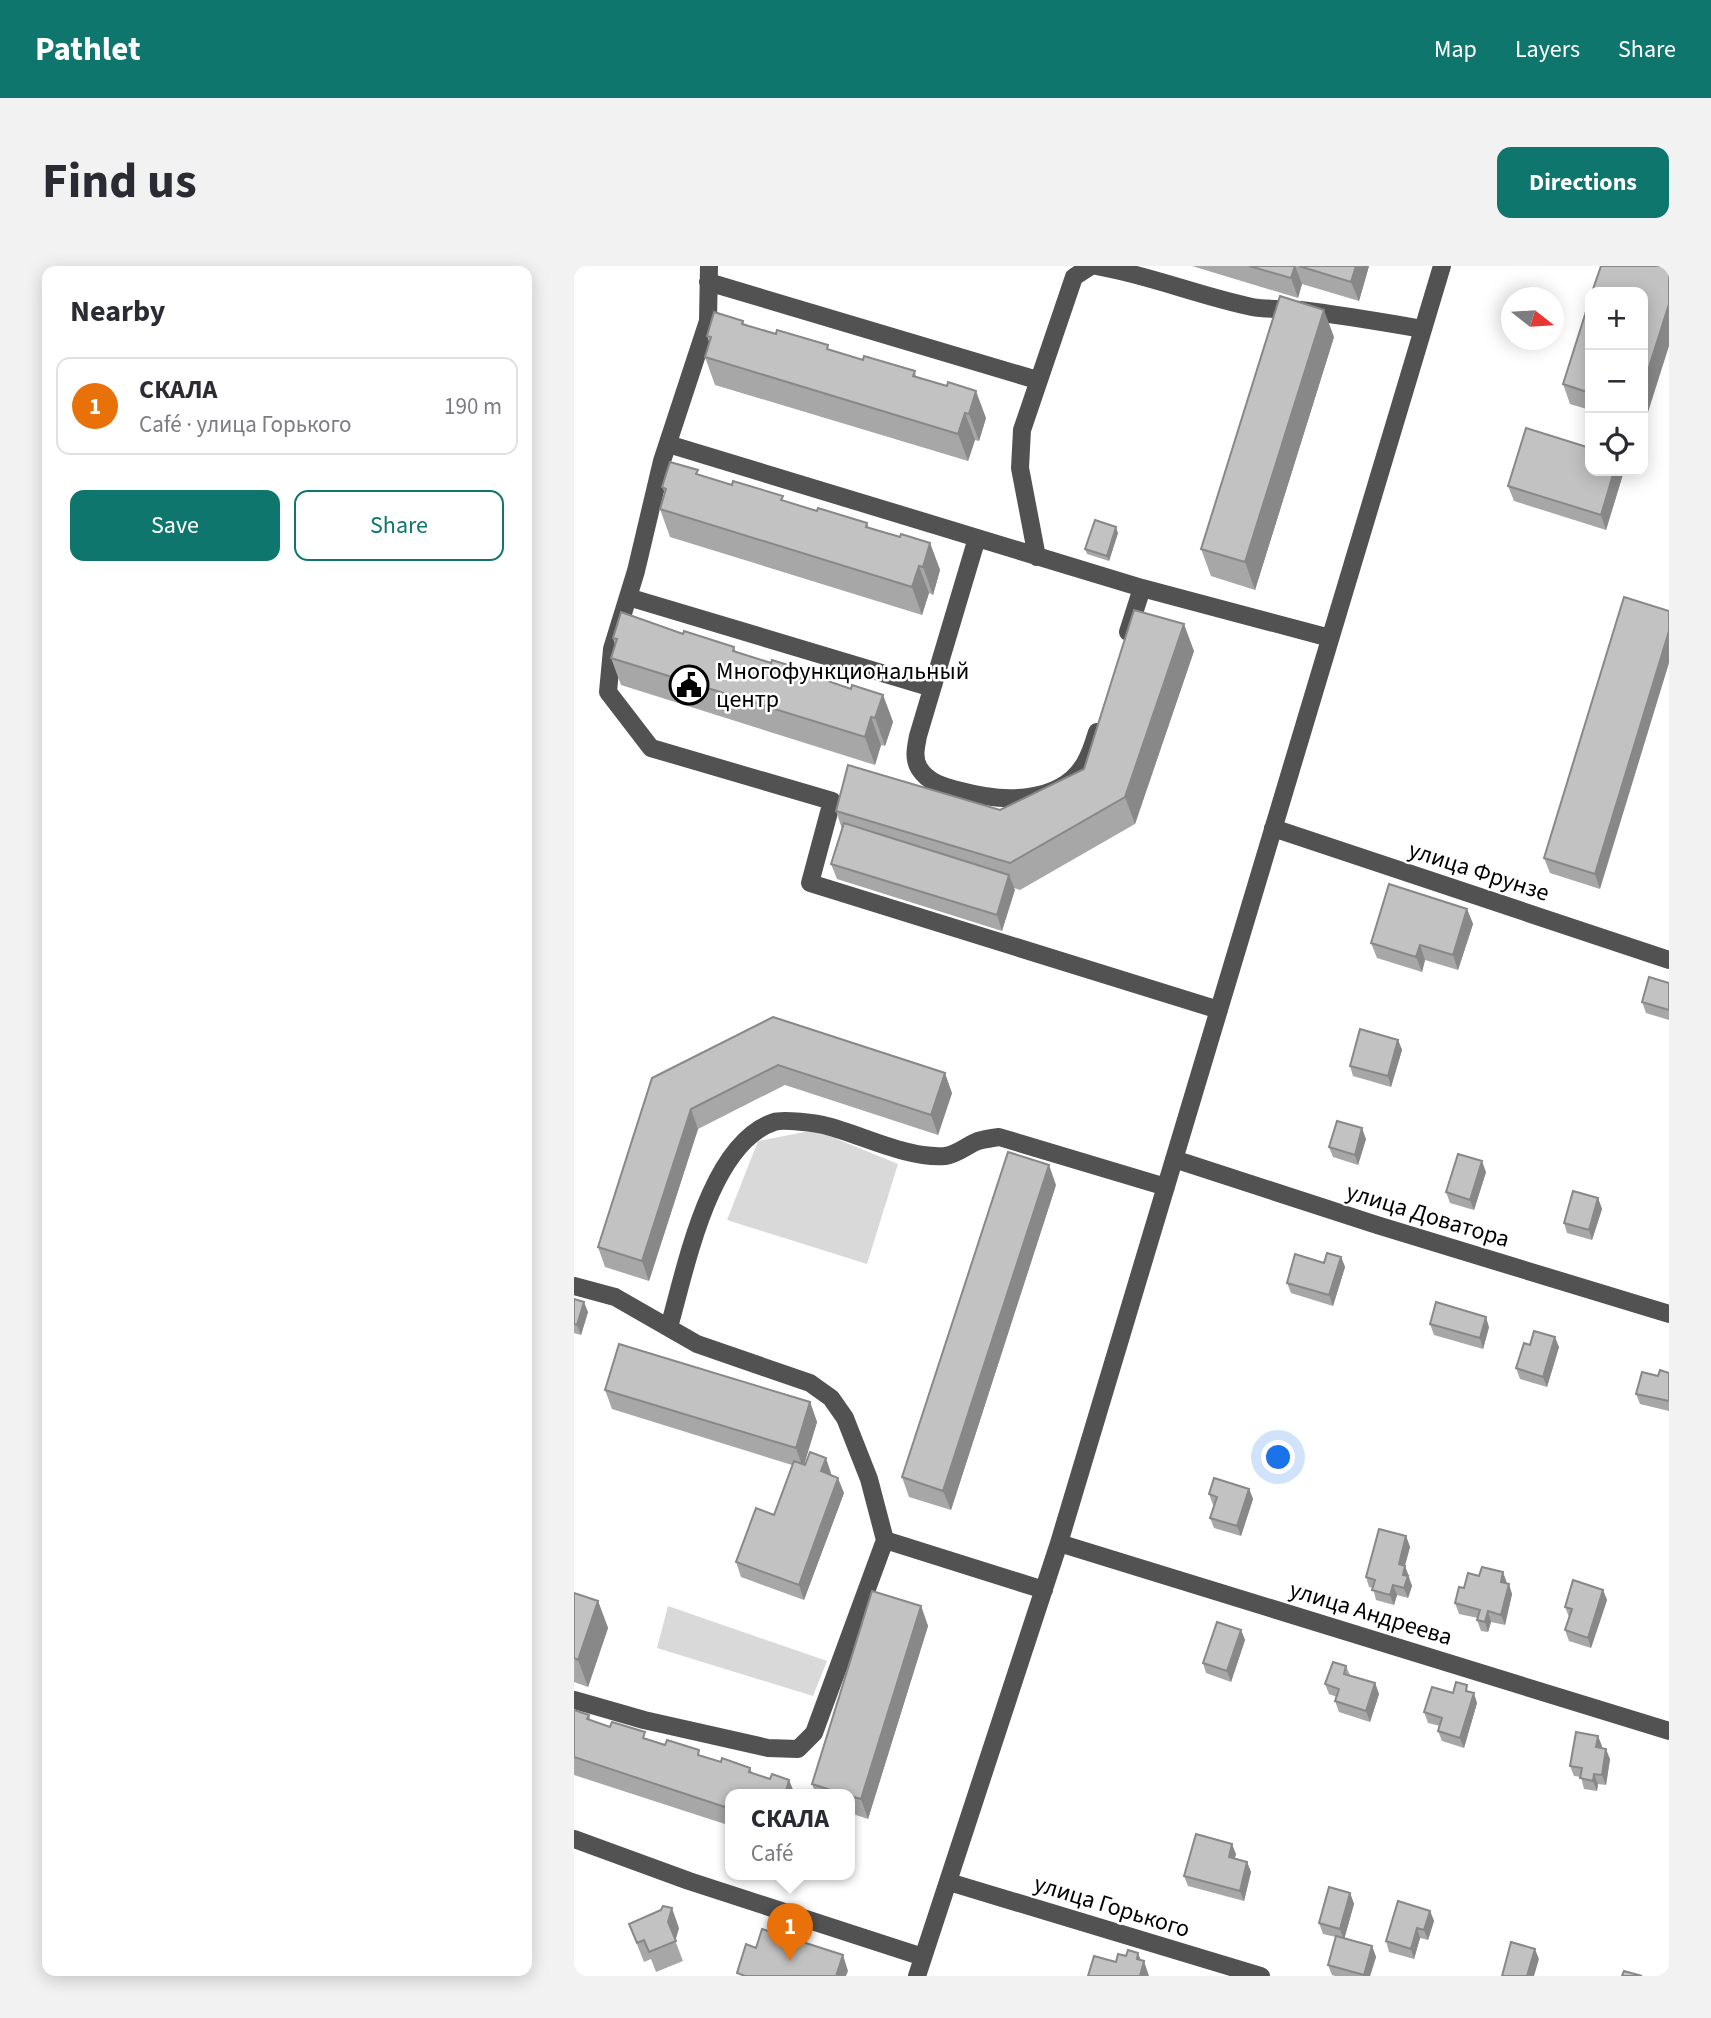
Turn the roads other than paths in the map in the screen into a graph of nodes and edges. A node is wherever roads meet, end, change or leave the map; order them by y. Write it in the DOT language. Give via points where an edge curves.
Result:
graph roads {
  1 [pos="1093,266"];
  2 [pos="1442,266"];
  3 [pos="708,274"];
  4 [pos="1423,329"];
  5 [pos="1037,380"];
  6 [pos="668,444"];
  7 [pos="977,538"];
  8 [pos="1037,557"];
  9 [pos="1142,589"];
  10 [pos="628,597"];
  11 [pos="1330,638"];
  12 [pos="1122,651"];
  13 [pos="932,688"];
  14 [pos="1103,713"];
  15 [pos="1273,828"];
  16 [pos="1669,960"];
  17 [pos="1219,1010"];
  18 [pos="1174,1159"];
  19 [pos="1166,1187"];
  20 [pos="574,1286"];
  21 [pos="1669,1314"];
  22 [pos="669,1327"];
  23 [pos="885,1540"];
  24 [pos="1059,1543"];
  25 [pos="1044,1590"];
  26 [pos="574,1700"];
  27 [pos="1669,1731"];
  28 [pos="574,1839"];
  29 [pos="949,1882"];
  30 [pos="923,1958"];
  31 [pos="917,1976"];
  32 [pos="1261,1976"];
  1 -- 4 [label="street" via="1256,308"];
  1 -- 5 [label="street" via="1074,277"];
  2 -- 4 [label="street"];
  3 -- 5 [label="street"];
  3 -- 6 [label="street" via="708,321"];
  4 -- 11 [label="street"];
  5 -- 8 [label="street" via="1022,430 1020,468"];
  6 -- 7 [label="street"];
  6 -- 10 [label="street"];
  7 -- 8 [label="street"];
  7 -- 13 [label="street"];
  8 -- 9 [label="street"];
  9 -- 11 [label="street"];
  9 -- 12 [label="street"];
  10 -- 13 [label="street"];
  10 -- 17 [label="street" via="612,649 608,692 651,748 832,801 810,883"];
  11 -- 15 [label="street"];
  13 -- 14 [label="street" via="918,736 918,767 929,780 980,796 1015,799 1044,794 1067,782 1085,764"];
  15 -- 16 [label="street, улица Фрунзе"];
  15 -- 17 [label="street"];
  17 -- 18 [label="street"];
  18 -- 19 [label="street"];
  18 -- 21 [label="street, улица Доватора"];
  19 -- 22 [label="street" via="999,1137 976,1141 945,1156 919,1154 824,1125 776,1121 749,1135 732,1153 712,1191"];
  19 -- 24 [label="street"];
  20 -- 22 [label="street" via="615,1297"];
  22 -- 23 [label="street" via="697,1345 810,1383 831,1398 845,1418 869,1479"];
  23 -- 25 [label="street"];
  23 -- 26 [label="street" via="814,1733 798,1749 768,1748"];
  24 -- 25 [label="street"];
  24 -- 27 [label="street, улица Андреева"];
  25 -- 29 [label="street"];
  28 -- 30 [label="street"];
  29 -- 30 [label="street"];
  29 -- 32 [label="street, улица Горького"];
  30 -- 31 [label="street"];
}
